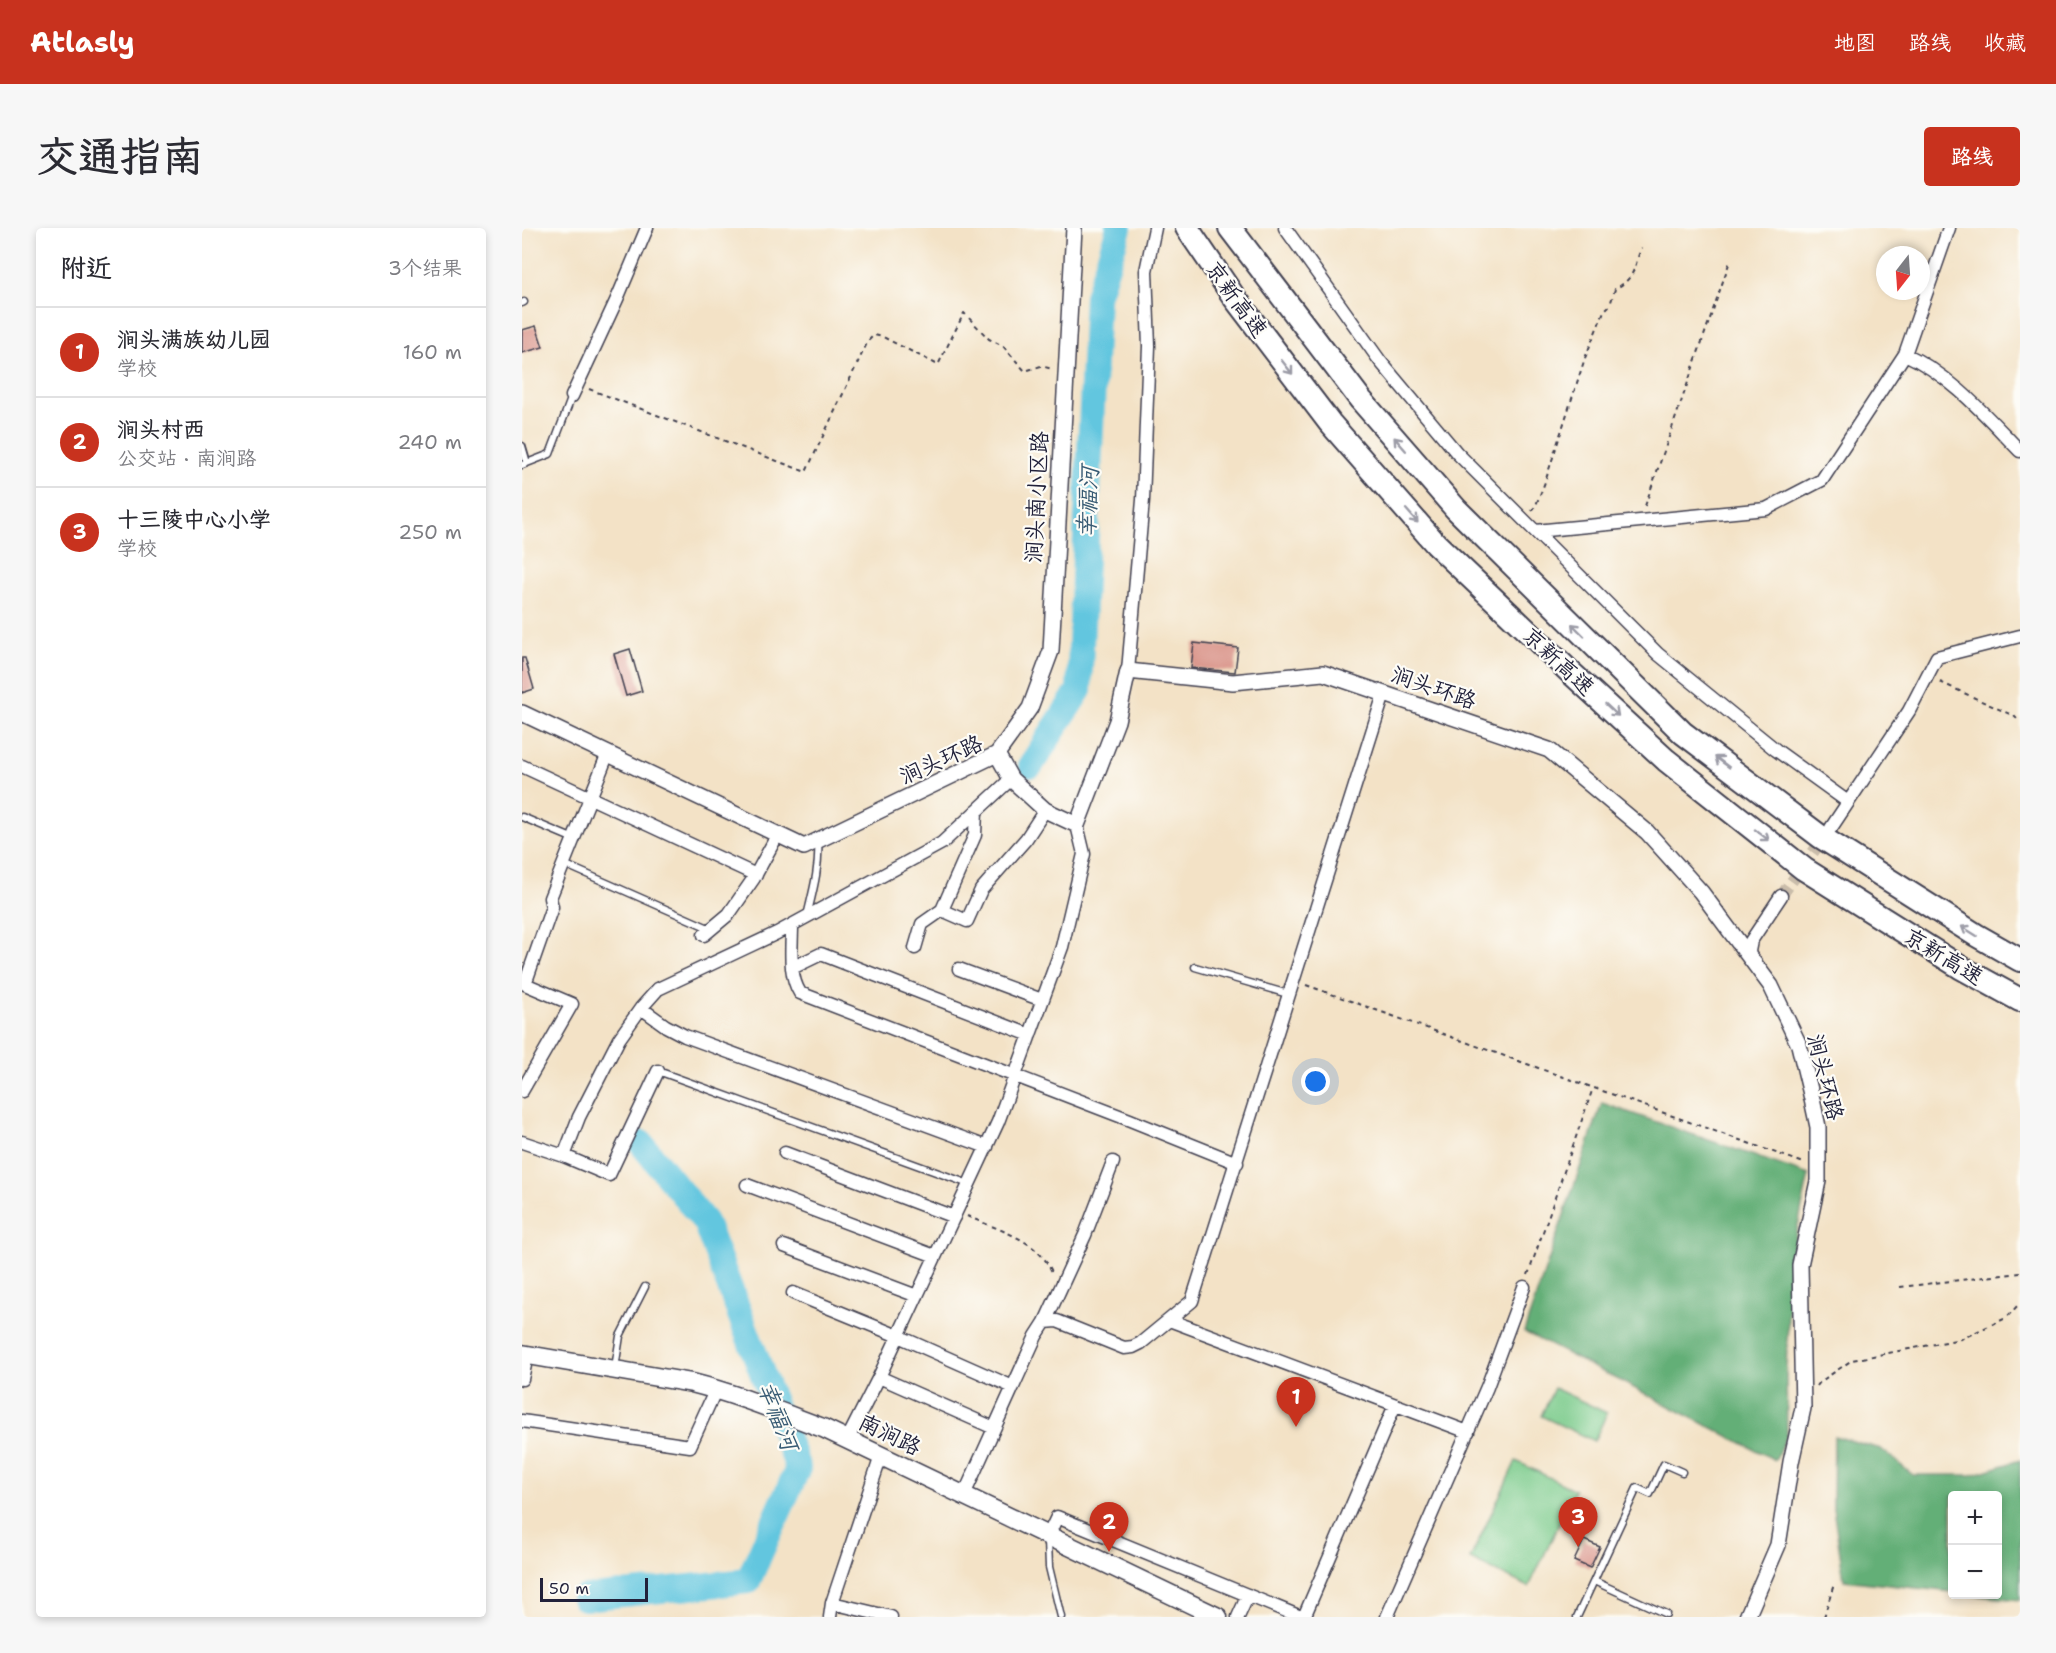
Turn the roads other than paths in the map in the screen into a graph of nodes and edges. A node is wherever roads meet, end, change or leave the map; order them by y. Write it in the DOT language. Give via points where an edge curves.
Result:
graph roads {
  1 [pos="647,228"];
  2 [pos="1074,228"];
  3 [pos="1155,228"];
  4 [pos="1230,228"];
  5 [pos="1285,228"];
  6 [pos="1949,228"];
  7 [pos="1189,231"];
  8 [pos="1905,354"];
  9 [pos="575,390"];
  10 [pos="522,446"];
  11 [pos="2020,451"];
  12 [pos="524,464"];
  13 [pos="1535,531"];
  14 [pos="2020,636"];
  15 [pos="1128,670"];
  16 [pos="1384,694"];
  17 [pos="522,713"];
  18 [pos="608,753"];
  19 [pos="997,754"];
  20 [pos="522,766"];
  21 [pos="1011,779"];
  22 [pos="591,798"];
  23 [pos="1848,802"];
  24 [pos="1045,810"];
  25 [pos="975,812"];
  26 [pos="522,817"];
  27 [pos="1077,825"];
  28 [pos="1831,828"];
  29 [pos="778,834"];
  30 [pos="574,839"];
  31 [pos="819,847"];
  32 [pos="564,864"];
  33 [pos="756,875"];
  34 [pos="1781,896"];
  35 [pos="942,910"];
  36 [pos="806,917"];
  37 [pos="792,925"];
  38 [pos="708,932"];
  39 [pos="915,948"];
  40 [pos="1748,956"];
  41 [pos="2020,960"];
  42 [pos="1196,967"];
  43 [pos="792,968"];
  44 [pos="959,969"];
  45 [pos="523,983"];
  46 [pos="1288,994"];
  47 [pos="1042,1000"];
  48 [pos="2020,1000"];
  49 [pos="641,1008"];
  50 [pos="1029,1035"];
  51 [pos="658,1071"];
  52 [pos="1014,1076"];
  53 [pos="522,1091"];
  54 [pos="522,1142"];
  55 [pos="987,1147"];
  56 [pos="785,1154"];
  57 [pos="564,1156"];
  58 [pos="1113,1162"];
  59 [pos="1237,1163"];
  60 [pos="969,1184"];
  61 [pos="747,1185"];
  62 [pos="955,1214"];
  63 [pos="784,1246"];
  64 [pos="936,1256"];
  65 [pos="645,1287"];
  66 [pos="1524,1287"];
  67 [pos="793,1293"];
  68 [pos="917,1296"];
  69 [pos="1169,1320"];
  70 [pos="1045,1322"];
  71 [pos="898,1336"];
  72 [pos="525,1355"];
  73 [pos="614,1371"];
  74 [pos="879,1377"];
  75 [pos="522,1379"];
  76 [pos="1013,1387"];
  77 [pos="716,1389"];
  78 [pos="1395,1405"];
  79 [pos="522,1421"];
  80 [pos="994,1428"];
  81 [pos="1468,1432"];
  82 [pos="847,1440"];
  83 [pos="881,1456"];
  84 [pos="1682,1472"];
  85 [pos="964,1495"];
  86 [pos="1048,1536"];
  87 [pos="1594,1581"];
  88 [pos="1248,1595"];
  89 [pos="832,1603"];
  90 [pos="1666,1614"];
  91 [pos="886,1616"];
  92 [pos="830,1617"];
  93 [pos="1061,1617"];
  94 [pos="1218,1617"];
  95 [pos="1238,1617"];
  96 [pos="1303,1617"];
  97 [pos="1387,1617"];
  98 [pos="1577,1617"];
  99 [pos="1748,1617"];
  1 -- 9 [label="street"];
  2 -- 19 [label="street, 涧头南小区路" via="1051,651 1030,708"];
  3 -- 15 [label="street" via="1146,271 1149,346 1143,500"];
  41 -- 4 [label="highway, 京新高速, one-way" via="1821,837 1683,733 1456,509 1361,400"];
  5 -- 13 [label="street" via="1380,361 1457,453"];
  6 -- 8 [label="street"];
  7 -- 48 [label="highway, 京新高速, one-way" via="1233,297 1330,423 1436,544 1568,670 1666,760 1804,869"];
  8 -- 11 [label="street" via="1926,363 1977,406"];
  8 -- 13 [label="street" via="1822,480 1766,509"];
  9 -- 12 [label="lane" via="550,454"];
  10 -- 12 [label="lane"];
  13 -- 23 [label="street" via="1658,654 1776,750"];
  14 -- 23 [label="street" via="1937,657 1910,711"];
  15 -- 16 [label="street, 涧头环路" via="1233,682 1323,673"];
  15 -- 27 [label="street" via="1117,721"];
  16 -- 40 [label="street, 涧头环路" via="1549,750 1647,832 1701,892"];
  16 -- 46 [label="street"];
  17 -- 18 [label="street, 涧头环路"];
  18 -- 22 [label="street"];
  18 -- 29 [label="street, 涧头环路"];
  19 -- 21 [label="street, 涧头环路"];
  19 -- 31 [label="street, 涧头环路"];
  20 -- 22 [label="street"];
  21 -- 24 [label="street, 涧头环路"];
  21 -- 25 [label="street"];
  22 -- 30 [label="street"];
  22 -- 33 [label="street"];
  23 -- 28 [label="street"];
  24 -- 27 [label="street, 涧头环路"];
  24 -- 35 [label="street" via="1026,839 981,890 966,921"];
  25 -- 35 [label="street" via="975,835"];
  25 -- 36 [label="street" via="942,843"];
  26 -- 30 [label="lane"];
  27 -- 47 [label="street" via="1084,855 1062,947"];
  29 -- 31 [label="street, 涧头环路" via="804,847"];
  29 -- 33 [label="street"];
  30 -- 32 [label="street"];
  31 -- 36 [label="lane"];
  32 -- 38 [label="lane"];
  32 -- 45 [label="street"];
  33 -- 38 [label="street" via="729,914"];
  34 -- 40 [label="street" via="1751,941"];
  35 -- 39 [label="street" via="922,924"];
  36 -- 37 [label="street"];
  37 -- 43 [label="street"];
  37 -- 49 [label="street" via="658,989"];
  40 -- 99 [label="street, 涧头环路" via="1771,986 1799,1045 1818,1127 1818,1181 1800,1264 1803,1408 1778,1545"];
  42 -- 46 [label="lane"];
  43 -- 50 [label="street" via="821,954"];
  43 -- 52 [label="street" via="800,993"];
  44 -- 47 [label="street"];
  45 -- 53 [label="street" via="572,1004"];
  46 -- 59 [label="street"];
  47 -- 50 [label="street"];
  49 -- 55 [label="street" via="685,1036"];
  49 -- 57 [label="street" via="619,1039 579,1117"];
  50 -- 52 [label="street"];
  51 -- 57 [label="street" via="609,1175"];
  51 -- 60 [label="lane"];
  52 -- 55 [label="street"];
  52 -- 59 [label="street"];
  54 -- 57 [label="street"];
  55 -- 60 [label="street"];
  56 -- 62 [label="street"];
  58 -- 70 [label="street" via="1086,1235"];
  59 -- 69 [label="street" via="1192,1301"];
  60 -- 62 [label="street"];
  61 -- 64 [label="street"];
  62 -- 64 [label="street"];
  63 -- 68 [label="street"];
  64 -- 68 [label="street"];
  65 -- 73 [label="lane" via="620,1336"];
  66 -- 81 [label="street"];
  67 -- 71 [label="street"];
  68 -- 71 [label="street"];
  69 -- 70 [label="street" via="1141,1343 1124,1348 1057,1321"];
  69 -- 78 [label="street"];
  70 -- 76 [label="street"];
  71 -- 74 [label="street"];
  71 -- 76 [label="street"];
  72 -- 73 [label="main road, 南涧路"];
  72 -- 75 [label="street"];
  73 -- 77 [label="main road, 南涧路"];
  74 -- 80 [label="street"];
  74 -- 82 [label="street"];
  76 -- 80 [label="street"];
  77 -- 79 [label="street" via="690,1446"];
  77 -- 82 [label="main road, 南涧路"];
  78 -- 81 [label="street"];
  78 -- 96 [label="street"];
  80 -- 85 [label="street"];
  81 -- 97 [label="street"];
  82 -- 83 [label="main road, 南涧路"];
  83 -- 85 [label="main road, 南涧路"];
  83 -- 89 [label="street"];
  84 -- 87 [label="lane" via="1664,1464 1650,1494 1637,1488"];
  85 -- 86 [label="main road, 南涧路"];
  86 -- 88 [label="street" via="1057,1517"];
  86 -- 93 [label="lane" via="1049,1567"];
  86 -- 94 [label="main road, 南涧路"];
  87 -- 90 [label="lane"];
  87 -- 98 [label="lane"];
  88 -- 95 [label="street"];
  88 -- 96 [label="street"];
  89 -- 91 [label="street"];
  89 -- 92 [label="street"];
}
